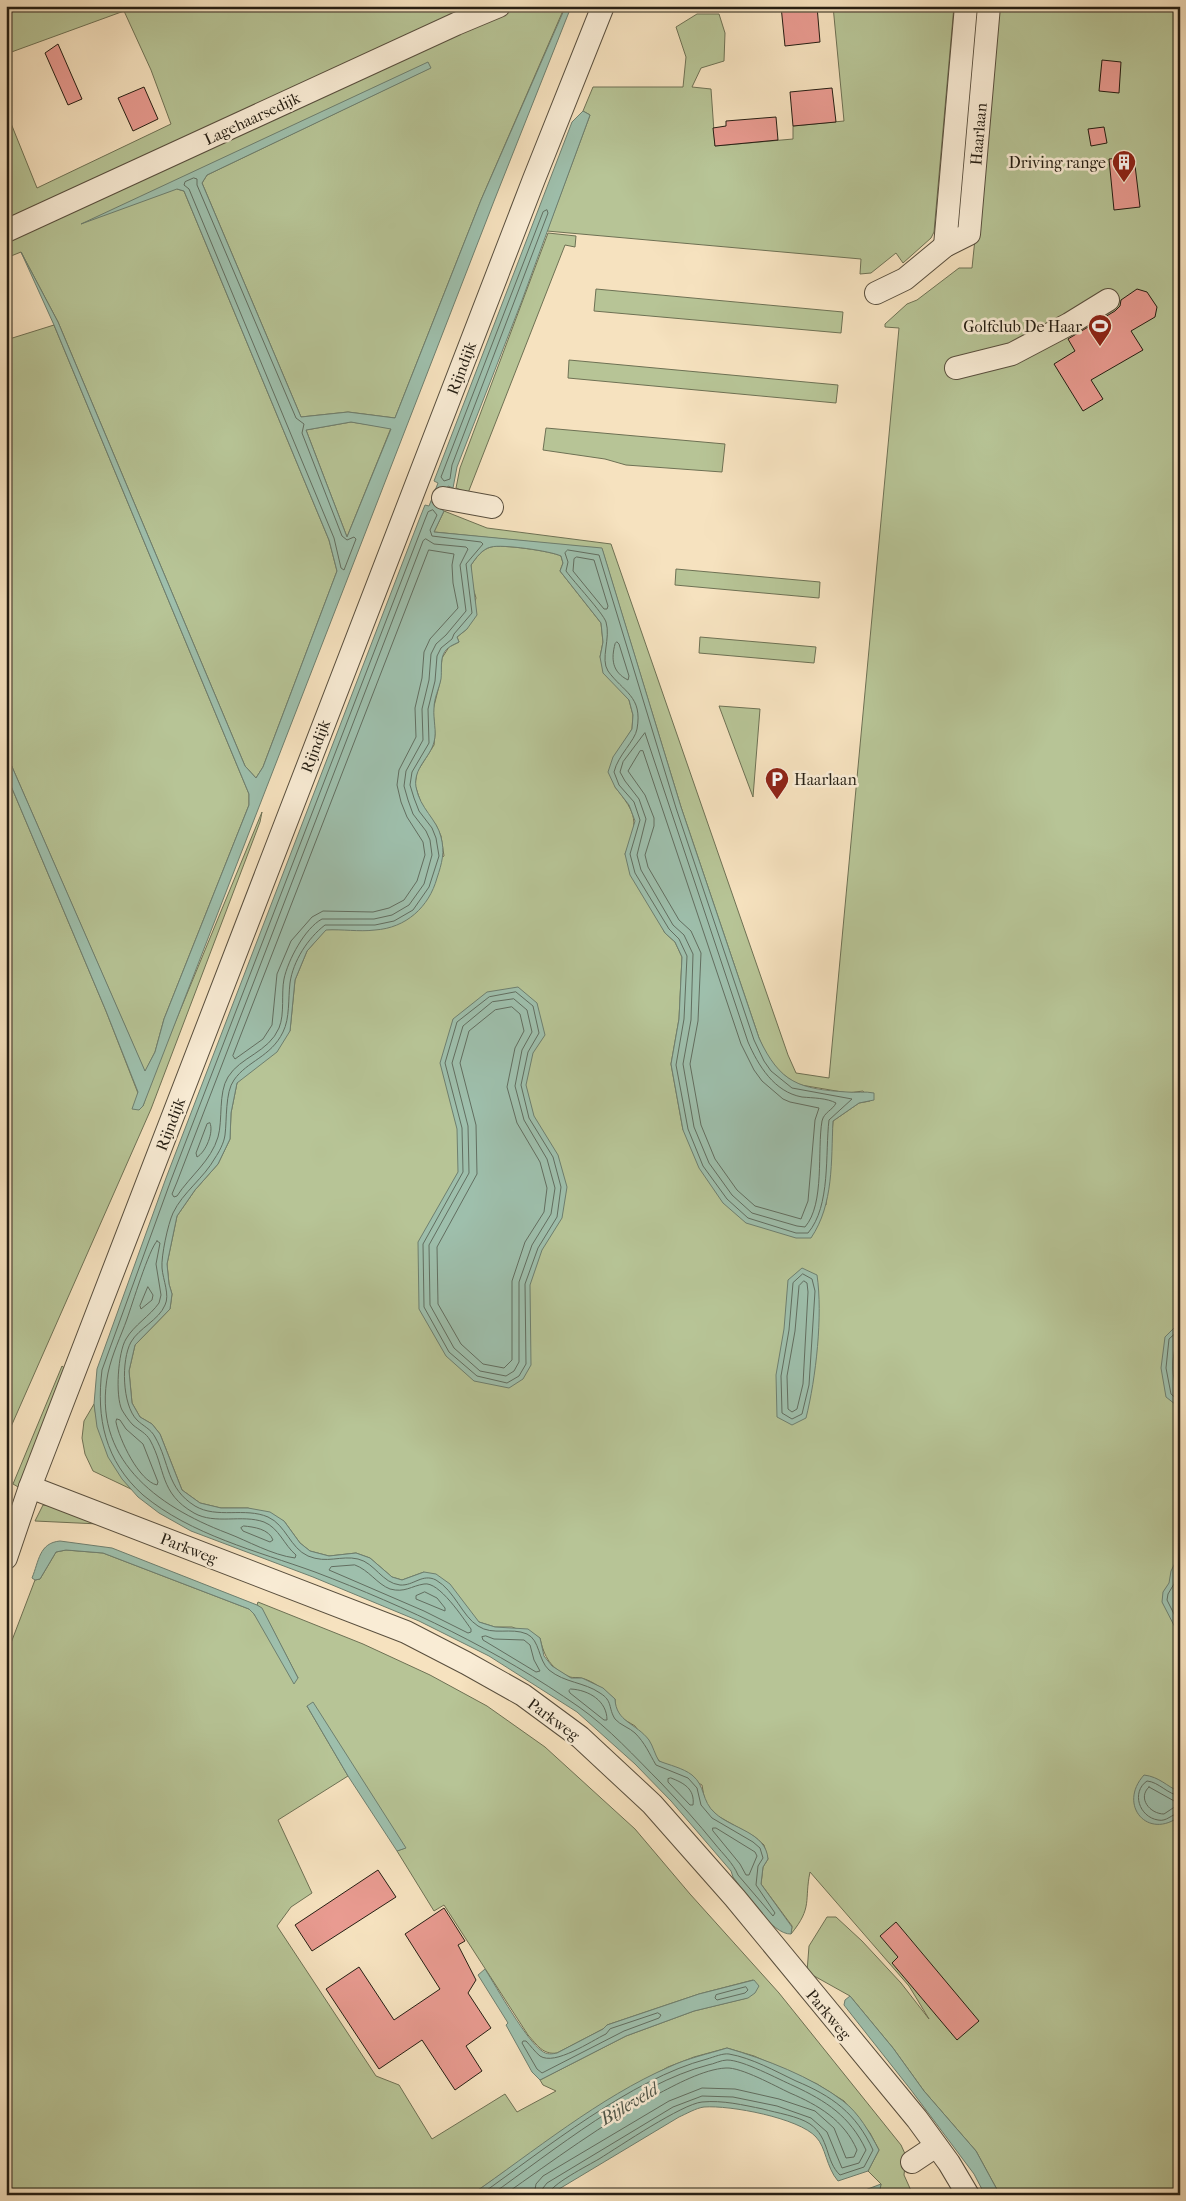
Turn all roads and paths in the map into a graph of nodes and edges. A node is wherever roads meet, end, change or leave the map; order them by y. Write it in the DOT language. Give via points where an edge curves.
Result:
graph roads {
  1 [pos="499,6"];
  2 [pos="603,6"];
  3 [pos="966,6"];
  4 [pos="989,6"];
  5 [pos="6,231"];
  6 [pos="945,246"];
  7 [pos="876,293"];
  8 [pos="1108,300"];
  9 [pos="956,368"];
  10 [pos="431,493"];
  11 [pos="492,507"];
  12 [pos="30,1487"];
  13 [pos="6,1558"];
  14 [pos="936,2146"];
  15 [pos="912,2162"];
  16 [pos="968,2195"];
  1 -- 5 [label="street, Lagehaarsedijk"];
  2 -- 10 [label="street, Rijndijk" via="534,179"];
  3 -- 6 [label="street, Haarlaan"];
  4 -- 6 [label="street, Haarlaan" via="969,234"];
  6 -- 7 [label="street, Haarlaan" via="905,279"];
  8 -- 9 [label="street" via="1012,354"];
  10 -- 11 [label="street"];
  10 -- 12 [label="street, Rijndijk"];
  12 -- 13 [label="street, Rijndijk"];
  12 -- 14 [label="street, Parkweg" via="406,1632 522,1695 580,1737 652,1804 735,1898"];
  14 -- 15 [label="street"];
  14 -- 16 [label="street, Parkweg"];
}
